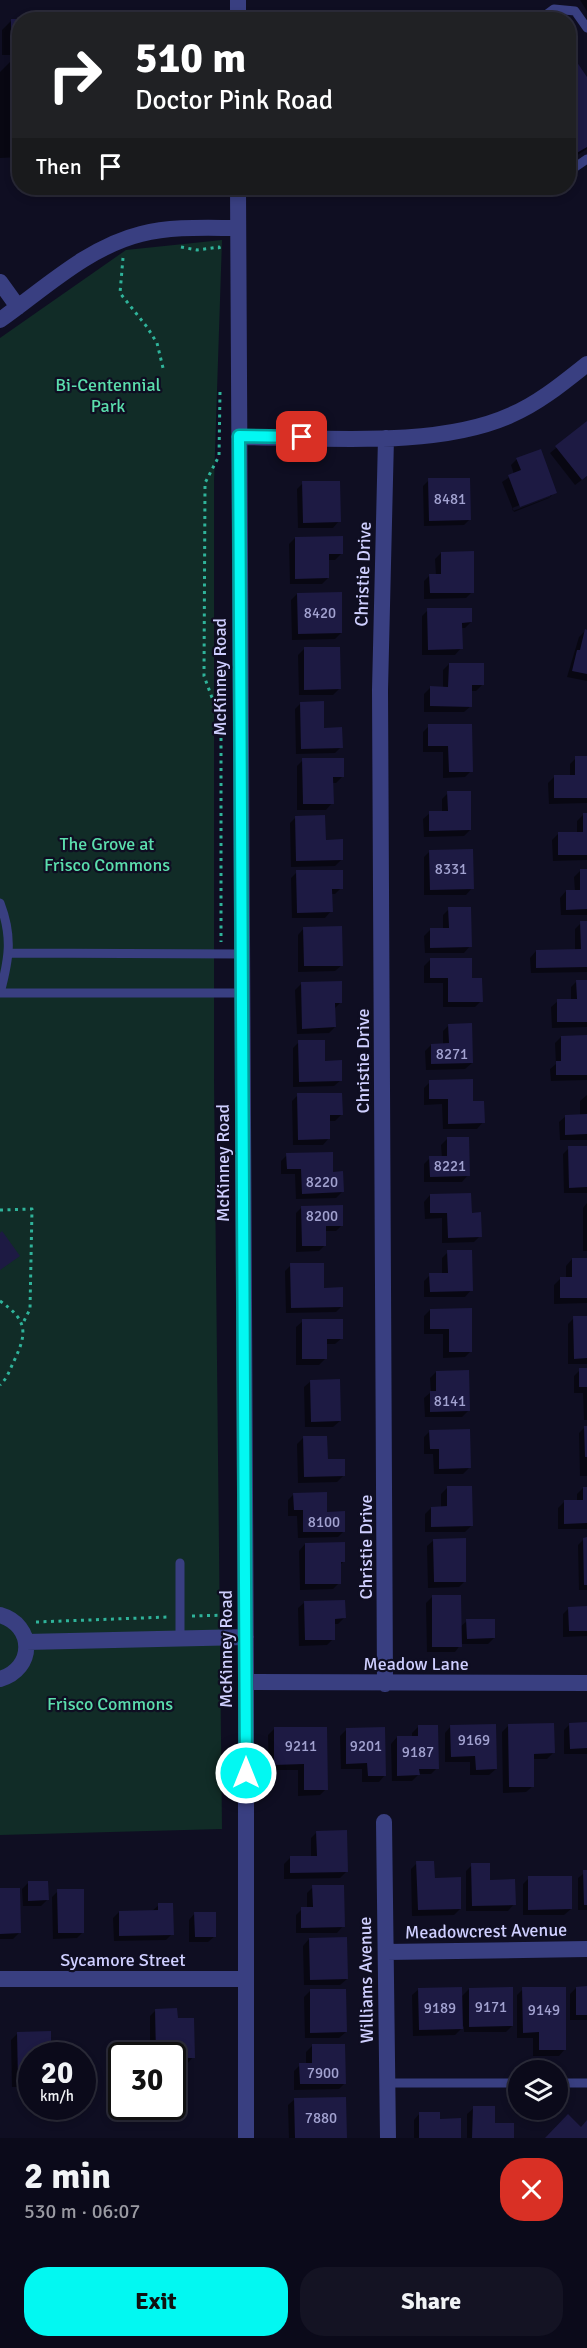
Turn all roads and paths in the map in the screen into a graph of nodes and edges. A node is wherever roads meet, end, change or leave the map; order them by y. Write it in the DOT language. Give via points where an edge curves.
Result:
graph roads {
  1 [pos="550,12"];
  2 [pos="576,12"];
  3 [pos="576,12"];
  4 [pos="587,28"];
  5 [pos="238,195"];
  6 [pos="238,228"];
  7 [pos="176,246"];
  8 [pos="221,253"];
  9 [pos="133,255"];
  10 [pos="0,282"];
  11 [pos="18,307"];
  12 [pos="0,320"];
  13 [pos="587,364"];
  14 [pos="162,368"];
  15 [pos="220,389"];
  16 [pos="239,436"];
  17 [pos="386,438"];
  18 [pos="0,903"];
  19 [pos="10,953"];
  20 [pos="241,954"];
  21 [pos="221,955"];
  22 [pos="0,993"];
  23 [pos="242,993"];
  24 [pos="0,1210"];
  25 [pos="0,1301"];
  26 [pos="22,1325"];
  27 [pos="0,1385"];
  28 [pos="180,1563"];
  29 [pos="0,1615"];
  30 [pos="229,1615"];
  31 [pos="30,1616"];
  32 [pos="180,1617"];
  33 [pos="246,1637"];
  34 [pos="180,1639"];
  35 [pos="26,1642"];
  36 [pos="0,1679"];
  37 [pos="246,1682"];
  38 [pos="587,1683"];
  39 [pos="385,1684"];
  40 [pos="384,1822"];
  41 [pos="587,1949"];
  42 [pos="386,1952"];
  43 [pos="0,1979"];
  44 [pos="246,1980"];
  45 [pos="387,2083"];
  46 [pos="508,2083"];
  47 [pos="568,2083"];
  48 [pos="587,2083"];
  49 [pos="246,2138"];
  50 [pos="388,2138"];
  1 -- 2 [label="lane"];
  3 -- 4 [label="lane"];
  5 -- 6 [label="street, McKinney Road"];
  6 -- 11 [label="street" via="166,229 126,238 78,264"];
  6 -- 16 [label="street, McKinney Road"];
  7 -- 8 [label="path" via="197,250 219,247"];
  9 -- 14 [label="path" via="123,258 120,292 157,343"];
  10 -- 11 [label="street"];
  11 -- 12 [label="street"];
  13 -- 17 [label="street" via="554,390 493,422 432,435"];
  15 -- 21 [label="path" via="219,456 205,483 204,676 222,722"];
  16 -- 17 [label="street"];
  16 -- 20 [label="street, McKinney Road"];
  17 -- 39 [label="street, Christie Drive" via="380,690"];
  18 -- 19 [label="lane"];
  19 -- 21 [label="lane"];
  19 -- 22 [label="lane"];
  20 -- 21 [label="lane"];
  20 -- 23 [label="street, McKinney Road"];
  22 -- 23 [label="lane"];
  23 -- 33 [label="street, McKinney Road"];
  24 -- 26 [label="path" via="32,1209 30,1309"];
  25 -- 26 [label="path" via="14,1311"];
  26 -- 27 [label="path" via="23,1343"];
  28 -- 32 [label="lane"];
  29 -- 35 [label="street" via="20,1627"];
  30 -- 32 [label="path"];
  31 -- 32 [label="path" via="36,1622"];
  32 -- 34 [label="lane"];
  33 -- 34 [label="street"];
  33 -- 37 [label="street, McKinney Road"];
  34 -- 35 [label="street"];
  35 -- 36 [label="street" via="21,1666"];
  37 -- 39 [label="street, Meadow Lane"];
  37 -- 44 [label="street, McKinney Road"];
  38 -- 39 [label="street, Meadow Lane"];
  40 -- 42 [label="street, Williams Avenue"];
  41 -- 42 [label="street, Meadowcrest Avenue"];
  42 -- 45 [label="street, Williams Avenue"];
  43 -- 44 [label="street, Sycamore Street"];
  44 -- 49 [label="street, McKinney Road"];
  45 -- 46 [label="lane"];
  45 -- 50 [label="street, Williams Avenue"];
  47 -- 48 [label="lane"];
}
